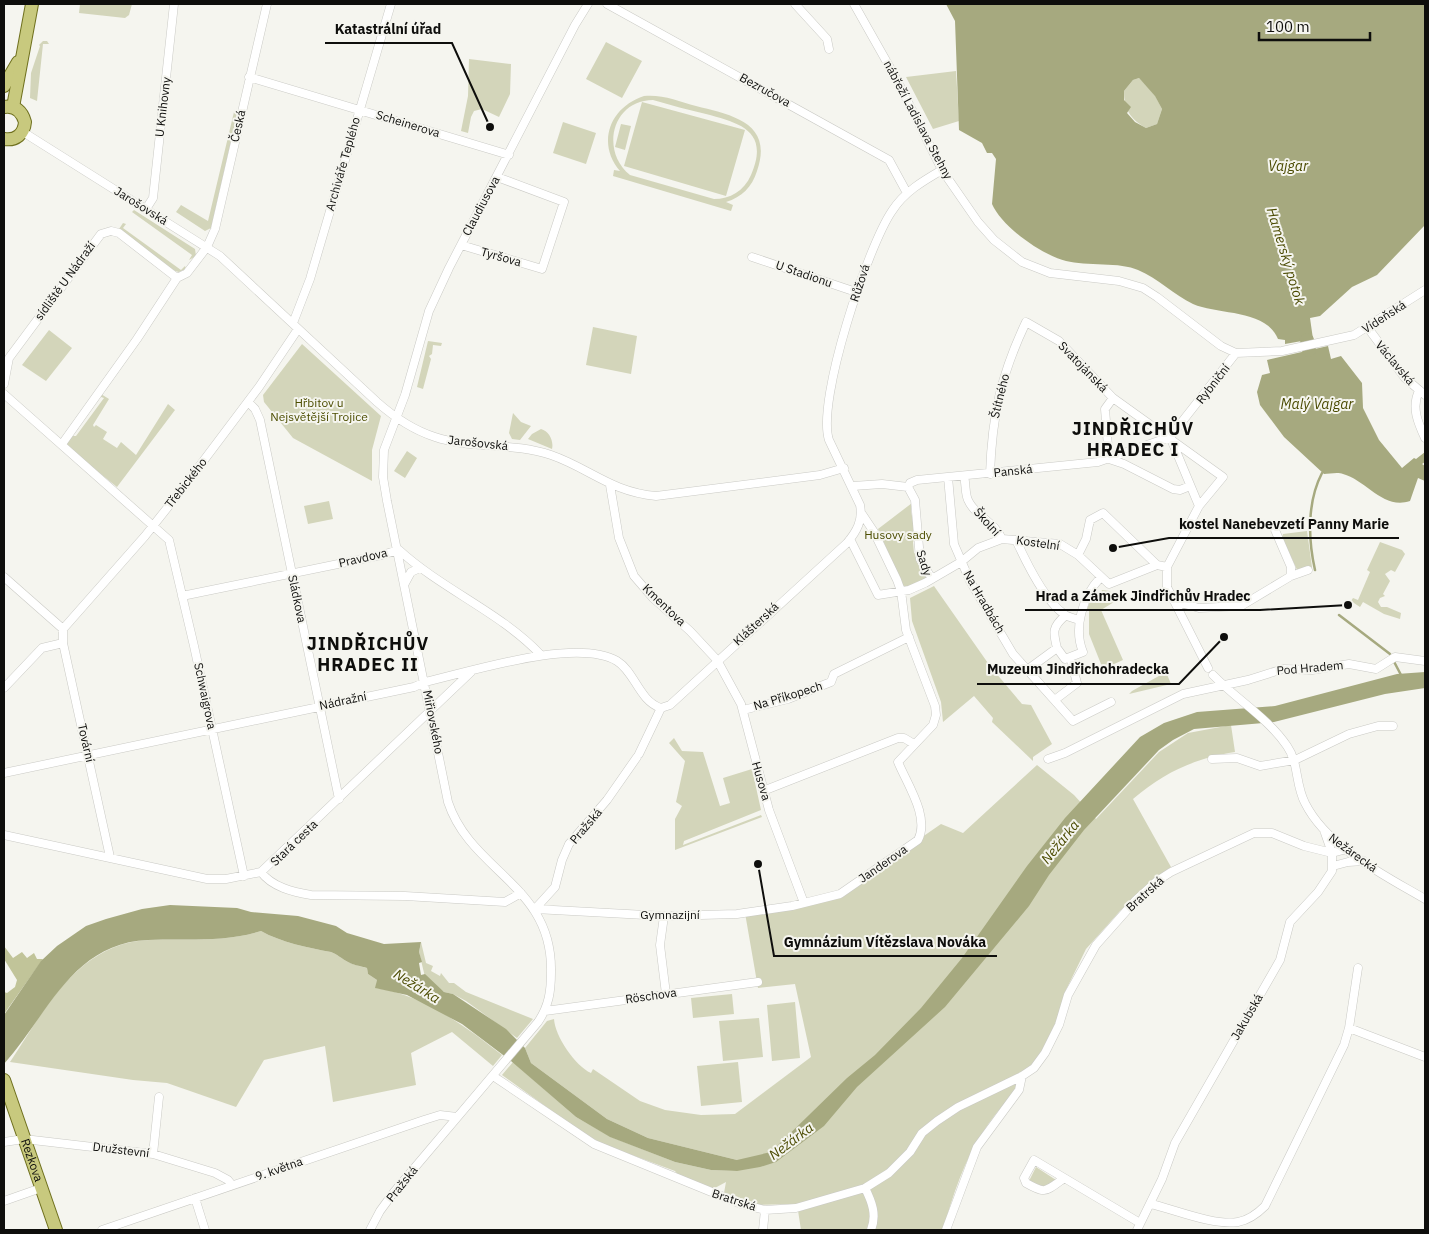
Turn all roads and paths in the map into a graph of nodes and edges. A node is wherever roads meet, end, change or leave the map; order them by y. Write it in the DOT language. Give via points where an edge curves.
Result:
graph roads {
  1 [pos="32,4"];
  2 [pos="174,4"];
  3 [pos="267,4"];
  4 [pos="391,4"];
  5 [pos="588,4"];
  6 [pos="607,4"];
  7 [pos="795,4"];
  8 [pos="854,4"];
  9 [pos="25,44"];
  10 [pos="829,49"];
  11 [pos="250,77"];
  12 [pos="4,86"];
  13 [pos="8,107"];
  14 [pos="359,110"];
  15 [pos="23,132"];
  16 [pos="4,139"];
  17 [pos="509,155"];
  18 [pos="942,170"];
  19 [pos="497,177"];
  20 [pos="907,193"];
  21 [pos="146,209"];
  22 [pos="461,245"];
  23 [pos="206,247"];
  24 [pos="752,257"];
  25 [pos="178,278"];
  26 [pos="1425,290"];
  27 [pos="856,292"];
  28 [pos="1026,322"];
  29 [pos="295,326"];
  30 [pos="1368,328"];
  31 [pos="1282,351"];
  32 [pos="1236,352"];
  33 [pos="4,384"];
  34 [pos="1422,393"];
  35 [pos="4,394"];
  36 [pos="1113,398"];
  37 [pos="248,402"];
  38 [pos="396,418"];
  39 [pos="1170,437"];
  40 [pos="1425,438"];
  41 [pos="62,444"];
  42 [pos="1109,460"];
  43 [pos="844,468"];
  44 [pos="990,474"];
  45 [pos="964,476"];
  46 [pos="948,477"];
  47 [pos="610,485"];
  48 [pos="853,486"];
  49 [pos="1190,486"];
  50 [pos="908,487"];
  51 [pos="1198,506"];
  52 [pos="862,514"];
  53 [pos="152,525"];
  54 [pos="1275,530"];
  55 [pos="850,539"];
  56 [pos="1002,539"];
  57 [pos="1016,540"];
  58 [pos="398,550"];
  59 [pos="1078,555"];
  60 [pos="961,562"];
  61 [pos="1157,565"];
  62 [pos="420,568"];
  63 [pos="1167,568"];
  64 [pos="1308,570"];
  65 [pos="292,574"];
  66 [pos="1291,576"];
  67 [pos="4,577"];
  68 [pos="1100,578"];
  69 [pos="932,579"];
  70 [pos="405,585"];
  71 [pos="901,591"];
  72 [pos="182,596"];
  73 [pos="1174,601"];
  74 [pos="1065,616"];
  75 [pos="1078,620"];
  76 [pos="63,629"];
  77 [pos="909,637"];
  78 [pos="63,643"];
  79 [pos="1057,648"];
  80 [pos="541,656"];
  81 [pos="1070,657"];
  82 [pos="717,660"];
  83 [pos="1425,661"];
  84 [pos="1026,670"];
  85 [pos="472,672"];
  86 [pos="425,682"];
  87 [pos="1222,685"];
  88 [pos="4,688"];
  89 [pos="1056,699"];
  90 [pos="1111,702"];
  91 [pos="320,706"];
  92 [pos="661,708"];
  93 [pos="743,710"];
  94 [pos="432,712"];
  95 [pos="1393,726"];
  96 [pos="212,729"];
  97 [pos="914,744"];
  98 [pos="89,756"];
  99 [pos="1048,759"];
  100 [pos="1212,759"];
  101 [pos="1295,760"];
  102 [pos="4,774"];
  103 [pos="763,791"];
  104 [pos="339,799"];
  105 [pos="1325,833"];
  106 [pos="4,835"];
  107 [pos="1347,849"];
  108 [pos="1332,853"];
  109 [pos="110,857"];
  110 [pos="1364,861"];
  111 [pos="1333,866"];
  112 [pos="261,872"];
  113 [pos="244,876"];
  114 [pos="521,892"];
  115 [pos="1425,899"];
  116 [pos="804,903"];
  117 [pos="535,909"];
  118 [pos="664,916"];
  119 [pos="1358,968"];
  120 [pos="758,982"];
  121 [pos="666,994"];
  122 [pos="545,1011"];
  123 [pos="1349,1028"];
  124 [pos="1425,1058"];
  125 [pos="495,1074"];
  126 [pos="1022,1076"];
  127 [pos="5,1085"];
  128 [pos="159,1097"];
  129 [pos="456,1118"];
  130 [pos="24,1139"];
  131 [pos="4,1142"];
  132 [pos="153,1154"];
  133 [pos="1063,1180"];
  134 [pos="232,1185"];
  135 [pos="41,1188"];
  136 [pos="865,1188"];
  137 [pos="195,1198"];
  138 [pos="4,1201"];
  139 [pos="1151,1204"];
  140 [pos="765,1210"];
  141 [pos="1139,1227"];
  142 [pos="56,1230"];
  143 [pos="102,1230"];
  144 [pos="205,1230"];
  145 [pos="370,1230"];
  146 [pos="763,1230"];
  147 [pos="871,1230"];
  148 [pos="946,1230"];
  1 -- 9 [label="main road"];
  2 -- 21 [label="street, U Knihovny" via="153,198"];
  3 -- 11 [label="street, Česká"];
  4 -- 14 [label="street, Archiváře Teplého"];
  5 -- 17 [label="street, Claudiusova"];
  6 -- 20 [label="street, Bezručova" via="889,160"];
  7 -- 10 [label="street" via="827,39"];
  8 -- 18 [label="street, nábřeží Ladislava Stehny"];
  9 -- 12 [label="main road"];
  9 -- 13 [label="main road"];
  11 -- 14 [label="street, Scheinerova"];
  11 -- 23 [label="street, Česká" via="215,229"];
  13 -- 15 [label="main road" via="23,115"];
  14 -- 17 [label="street, Scheinerova"];
  14 -- 29 [label="street, Archiváře Teplého"];
  15 -- 16 [label="main road" via="14,139"];
  15 -- 21 [label="street, Jarošovská"];
  17 -- 19 [label="street, Claudiusova"];
  18 -- 20 [label="street, Růžová"];
  18 -- 32 [label="street, nábřeží Ladislava Stehny" via="978,222 994,240 1022,262 1050,273 1119,281 1143,288 1221,346"];
  19 -- 22 [label="street, Claudiusova"];
  19 -- 22 [label="street, Tyršova" via="564,202 542,269"];
  20 -- 27 [label="street, Růžová" via="880,231"];
  21 -- 23 [label="street, Jarošovská"];
  22 -- 38 [label="street, Claudiusova" via="429,311"];
  23 -- 25 [label="street" via="187,273"];
  23 -- 29 [label="street, Jarošovská" via="246,278"];
  24 -- 27 [label="street, U Stadionu"];
  25 -- 33 [label="street, sídliště U Nádraží" via="119,232 101,234 9,358"];
  25 -- 41 [label="street"];
  26 -- 30 [label="street, Vídeňská"];
  27 -- 43 [label="street, Růžová" via="835,373 827,423 828,436"];
  28 -- 36 [label="street, Svatojánská" via="1059,341"];
  28 -- 44 [label="street, Štítného" via="1011,354 994,415"];
  29 -- 37 [label="street, Třebického"];
  29 -- 38 [label="street, Jarošovská"];
  30 -- 31 [label="street, Vídeňská" via="1354,335"];
  30 -- 34 [label="street, Václavská" via="1393,363"];
  31 -- 32 [label="street, nábřeží Ladislava Stehny"];
  32 -- 39 [label="street, Rybniční"];
  34 -- 40 [label="street" via="1415,401"];
  35 -- 41 [label="street"];
  36 -- 39 [label="street, Svatojánská"];
  36 -- 42 [label="street" via="1106,409"];
  37 -- 53 [label="street, Třebického"];
  37 -- 65 [label="street, Sládkova" via="256,409 260,420"];
  38 -- 47 [label="street, Jarošovská" via="435,438 523,447 553,456"];
  38 -- 58 [label="street, Miřiovského" via="386,441 382,464"];
  39 -- 42 [label="street"];
  39 -- 49 [label="street"];
  39 -- 51 [label="street, Svatojánská" via="1222,477"];
  41 -- 53 [label="street"];
  42 -- 44 [label="street, Panská"];
  42 -- 49 [label="street" via="1124,464 1173,489"];
  43 -- 47 [label="street, Jarošovská" via="820,475 656,496"];
  43 -- 48 [label="street"];
  44 -- 45 [label="street, Panská"];
  45 -- 46 [label="street, Panská"];
  45 -- 56 [label="street, Školní" via="968,500 984,520 1000,532"];
  46 -- 50 [label="street, Panská" via="917,480"];
  46 -- 60 [label="street, Na Hradbách" via="953,538"];
  47 -- 82 [label="street, Kmentova" via="619,538 634,576"];
  48 -- 50 [label="street" via="882,484"];
  48 -- 52 [label="street"];
  49 -- 51 [label="street"];
  50 -- 69 [label="street, Sady" via="915,500 920,559"];
  51 -- 63 [label="street"];
  52 -- 55 [label="street"];
  52 -- 71 [label="street" via="874,532"];
  53 -- 72 [label="street, Schwaigrova" via="169,540"];
  53 -- 76 [label="street, Třebického"];
  54 -- 66 [label="street" via="1291,568"];
  55 -- 71 [label="street, Sady" via="878,595"];
  55 -- 82 [label="street, Klášterská"];
  56 -- 57 [label="street, Kostelní"];
  56 -- 60 [label="street, Kostelní" via="978,548"];
  57 -- 59 [label="street, Kostelní" via="1060,544"];
  57 -- 74 [label="street, Školní" via="1037,579"];
  58 -- 62 [label="street, Pravdova"];
  58 -- 65 [label="street, Pravdova"];
  58 -- 70 [label="street, Miřiovského"];
  59 -- 61 [label="street" via="1090,520 1103,513"];
  59 -- 68 [label="street, Kostelní"];
  60 -- 69 [label="street, Kostelní"];
  60 -- 84 [label="street, Na Hradbách" via="1013,654"];
  61 -- 63 [label="street"];
  61 -- 68 [label="street" via="1114,584"];
  62 -- 70 [label="street" via="411,572"];
  62 -- 80 [label="street, Pravdova" via="477,604"];
  63 -- 73 [label="street, Nežárecká" via="1167,587"];
  64 -- 66 [label="street"];
  65 -- 72 [label="street, Pravdova"];
  65 -- 91 [label="street, Sládkova"];
  66 -- 73 [label="street" via="1237,607 1199,608"];
  67 -- 76 [label="street"];
  68 -- 75 [label="street" via="1094,584"];
  69 -- 71 [label="street, Sady"];
  70 -- 86 [label="street, Miřiovského"];
  71 -- 77 [label="street" via="904,623"];
  72 -- 96 [label="street, Schwaigrova"];
  73 -- 87 [label="street, Nežárecká" via="1211,672"];
  74 -- 75 [label="street"];
  74 -- 79 [label="street" via="1054,625"];
  75 -- 81 [label="street" via="1083,652"];
  76 -- 78 [label="street, Tovární"];
  77 -- 93 [label="street, Na Příkopech" via="834,674 831,682 788,699"];
  77 -- 97 [label="street, Janderova" via="936,715 930,729"];
  78 -- 88 [label="street" via="42,648"];
  78 -- 98 [label="street, Tovární"];
  79 -- 81 [label="street" via="1065,659"];
  79 -- 84 [label="street"];
  80 -- 85 [label="street, Nádražní"];
  80 -- 92 [label="street, Nádražní" via="584,653 611,658 620,662 652,704"];
  81 -- 89 [label="street" via="1077,683"];
  82 -- 92 [label="street, Klášterská" via="670,705"];
  82 -- 93 [label="street, Husova"];
  83 -- 87 [label="street, Pod Hradem" via="1392,658 1376,670 1349,664 1312,670 1283,669"];
  84 -- 89 [label="street, Na Hradbách"];
  85 -- 86 [label="street, Nádražní"];
  85 -- 94 [label="street, Stará cesta"];
  86 -- 91 [label="street, Nádražní"];
  86 -- 94 [label="street, Miřiovského"];
  87 -- 99 [label="street" via="1183,694"];
  87 -- 101 [label="street, Nežárecká" via="1270,728"];
  89 -- 90 [label="street, Na Hradbách" via="1073,721"];
  91 -- 96 [label="street, Nádražní"];
  91 -- 104 [label="street, Sládkova"];
  92 -- 117 [label="street, Pražská" via="638,756 607,800 569,844 555,887"];
  93 -- 103 [label="street, Husova"];
  94 -- 104 [label="street, Stará cesta"];
  94 -- 114 [label="street, Miřiovského" via="452,812 472,843"];
  95 -- 101 [label="street" via="1378,726 1349,734"];
  96 -- 98 [label="street, Nádražní"];
  96 -- 113 [label="street, Schwaigrova"];
  97 -- 103 [label="street" via="898,738"];
  97 -- 116 [label="street, Janderova" via="898,762 919,812 922,828 918,840 840,894"];
  98 -- 102 [label="street, Nádražní"];
  98 -- 109 [label="street, Tovární"];
  100 -- 101 [label="street" via="1237,758 1253,766"];
  101 -- 105 [label="street, Nežárecká" via="1299,789"];
  103 -- 116 [label="street, Husova"];
  104 -- 112 [label="street, Stará cesta"];
  105 -- 107 [label="street, Nežárecká"];
  105 -- 108 [label="street"];
  106 -- 109 [label="street, Stará cesta"];
  107 -- 108 [label="street, Bratrská"];
  107 -- 110 [label="street, Nežárecká"];
  108 -- 111 [label="street"];
  108 -- 126 [label="street, Bratrská" via="1272,833 1254,833 1244,835 1157,881 1096,945 1068,995 1059,1025 1045,1053 1034,1068"];
  109 -- 113 [label="street, Stará cesta" via="207,879 226,880"];
  110 -- 111 [label="street"];
  110 -- 115 [label="street, Nežárecká"];
  111 -- 139 [label="street, Jakubská" via="1318,892 1290,922 1280,960 1175,1143"];
  112 -- 113 [label="street, Stará cesta"];
  112 -- 114 [label="street" via="273,883 311,894 505,902"];
  114 -- 117 [label="street, Miřiovského"];
  116 -- 118 [label="street, Gymnazijní" via="737,914"];
  117 -- 118 [label="street, Gymnazijní"];
  117 -- 122 [label="street" via="550,950 551,988"];
  118 -- 121 [label="street" via="660,945"];
  119 -- 123 [label="street"];
  120 -- 121 [label="street, Röschova"];
  121 -- 122 [label="street, Röschova"];
  122 -- 125 [label="street, Pražská"];
  123 -- 124 [label="street"];
  123 -- 139 [label="street" via="1344,1045 1270,1199 1260,1211 1248,1219 1214,1221"];
  125 -- 129 [label="street, Pražská"];
  125 -- 140 [label="street, Bratrská" via="594,1144 712,1194"];
  126 -- 136 [label="street, Bratrská" via="937,1121 922,1133 910,1152 889,1173"];
  126 -- 148 [label="street, Bratrská" via="1019,1090 977,1147"];
  127 -- 130 [label="main road, Rezkova"];
  128 -- 132 [label="street"];
  129 -- 134 [label="street, 9. května" via="435,1116"];
  129 -- 145 [label="street, Pražská" via="380,1212"];
  130 -- 131 [label="street, Družstevní"];
  130 -- 132 [label="street, Družstevní"];
  130 -- 135 [label="main road, Rezkova"];
  132 -- 134 [label="street, Družstevní" via="215,1174"];
  133 -- 133 [label="street, Jakubská" via="1034,1160 1024,1178 1040,1192 1046,1192"];
  133 -- 141 [label="street, Jakubská"];
  134 -- 137 [label="street, 9. května"];
  135 -- 138 [label="street"];
  135 -- 142 [label="main road, Rezkova"];
  136 -- 140 [label="street, Bratrská" via="796,1208"];
  136 -- 147 [label="street" via="875,1220"];
  137 -- 143 [label="street, 9. května"];
  137 -- 144 [label="street"];
  139 -- 141 [label="street, Jakubská"];
  140 -- 146 [label="street"];
}
